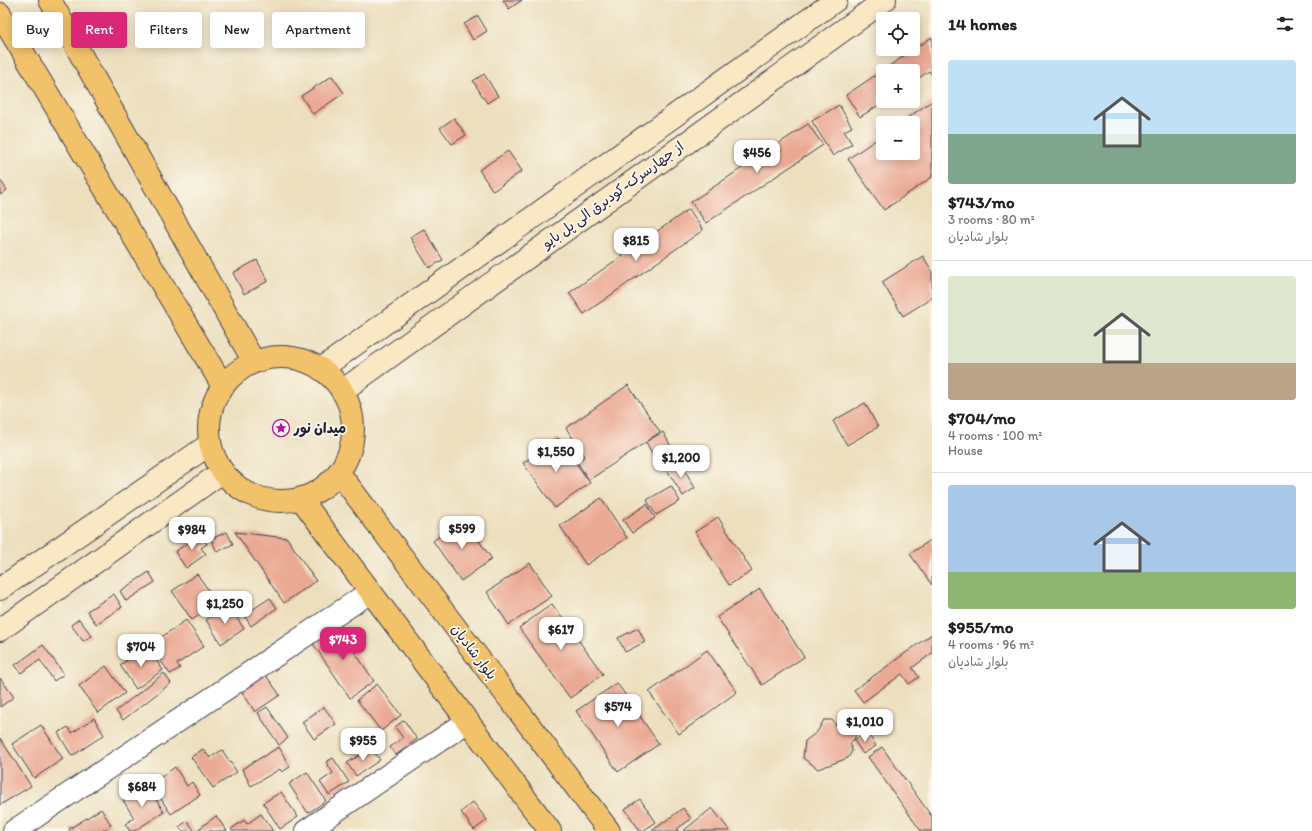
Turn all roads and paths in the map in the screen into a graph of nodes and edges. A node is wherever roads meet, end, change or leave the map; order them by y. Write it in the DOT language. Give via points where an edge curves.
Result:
graph roads {
  1 [pos="50,0"];
  2 [pos="836,0"];
  3 [pos="885,0"];
  4 [pos="0,14"];
  5 [pos="254,362"];
  6 [pos="321,369"];
  7 [pos="223,386"];
  8 [pos="342,391"];
  9 [pos="210,444"];
  10 [pos="222,472"];
  11 [pos="338,473"];
  12 [pos="301,499"];
  13 [pos="0,589"];
  14 [pos="370,592"];
  15 [pos="0,630"];
  16 [pos="468,721"];
  17 [pos="14,831"];
  18 [pos="306,831"];
  19 [pos="550,831"];
  20 [pos="609,831"];
  1 -- 5 [label="main road"];
  2 -- 6 [label="street, از جهارسرک-کودبرق الی پل بایو"];
  3 -- 8 [label="street, از جهارسرک-کودبرق الی پل بایو"];
  4 -- 7 [label="main road"];
  5 -- 6 [label="main road" via="288,357 306,361"];
  5 -- 7 [label="main road" via="237,372"];
  6 -- 8 [label="main road" via="333,378"];
  7 -- 9 [label="main road" via="210,414"];
  8 -- 11 [label="main road" via="351,411 353,432 349,454"];
  9 -- 10 [label="main road"];
  9 -- 13 [label="street"];
  10 -- 12 [label="main road" via="243,492 271,501"];
  10 -- 15 [label="street"];
  11 -- 12 [label="main road" via="322,489"];
  11 -- 20 [label="main road, بلوار شادیان"];
  12 -- 14 [label="main road"];
  14 -- 16 [label="main road"];
  14 -- 17 [label="street"];
  16 -- 18 [label="street"];
  16 -- 19 [label="main road"];
}
